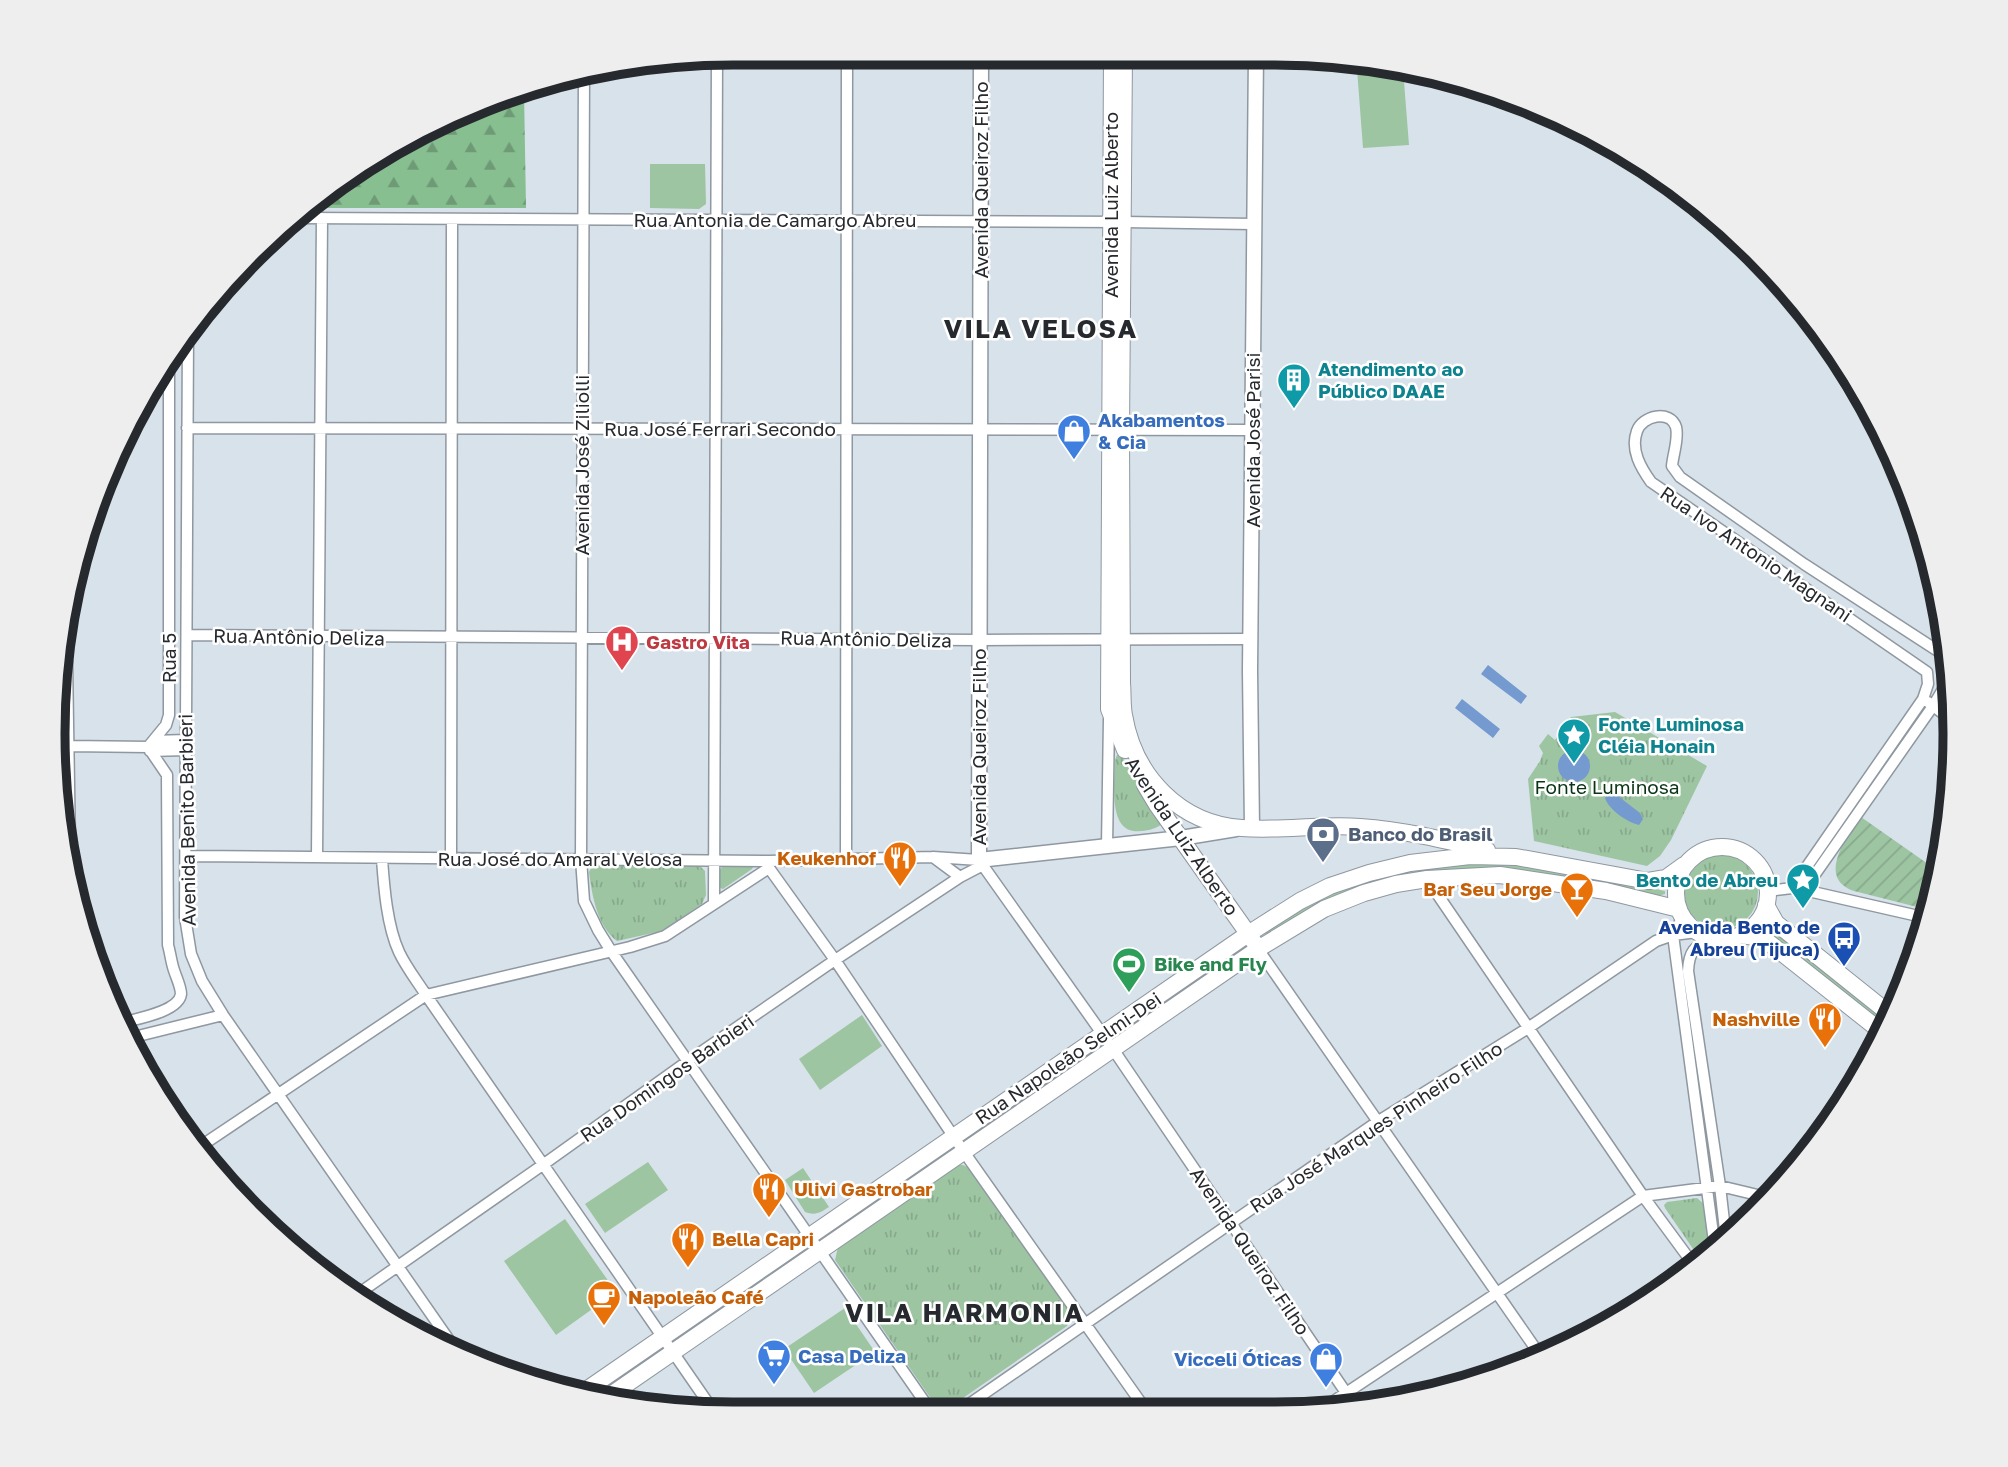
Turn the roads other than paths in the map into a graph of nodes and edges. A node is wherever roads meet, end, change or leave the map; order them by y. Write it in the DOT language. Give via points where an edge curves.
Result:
graph roads {
  1 [pos="717,65"];
  2 [pos="847,65"];
  3 [pos="981,65"];
  4 [pos="1112,65"];
  5 [pos="1124,65"];
  6 [pos="1256,65"];
  7 [pos="584,82"];
  8 [pos="308,218"];
  9 [pos="322,218"];
  10 [pos="583,219"];
  11 [pos="452,220"];
  12 [pos="716,221"];
  13 [pos="846,221"];
  14 [pos="981,221"];
  15 [pos="1118,222"];
  16 [pos="1254,224"];
  17 [pos="188,347"];
  18 [pos="169,375"];
  19 [pos="187,428"];
  20 [pos="320,428"];
  21 [pos="451,428"];
  22 [pos="582,429"];
  23 [pos="716,429"];
  24 [pos="980,429"];
  25 [pos="847,430"];
  26 [pos="1253,430"];
  27 [pos="1115,431"];
  28 [pos="187,635"];
  29 [pos="320,637"];
  30 [pos="452,638"];
  31 [pos="714,638"];
  32 [pos="583,639"];
  33 [pos="847,639"];
  34 [pos="1250,639"];
  35 [pos="979,640"];
  36 [pos="1115,640"];
  37 [pos="1939,652"];
  38 [pos="67,675"];
  39 [pos="1942,691"];
  40 [pos="1923,699"];
  41 [pos="1933,706"];
  42 [pos="1109,709"];
  43 [pos="1943,713"];
  44 [pos="186,745"];
  45 [pos="69,746"];
  46 [pos="150,746"];
  47 [pos="70,818"];
  48 [pos="1199,818"];
  49 [pos="1246,828"];
  50 [pos="1181,838"];
  51 [pos="1107,846"];
  52 [pos="186,856"];
  53 [pos="317,857"];
  54 [pos="1517,857"];
  55 [pos="451,858"];
  56 [pos="846,858"];
  57 [pos="933,858"];
  58 [pos="382,859"];
  59 [pos="581,859"];
  60 [pos="713,860"];
  61 [pos="981,863"];
  62 [pos="769,864"];
  63 [pos="1684,865"];
  64 [pos="960,877"];
  65 [pos="1427,879"];
  66 [pos="1798,889"];
  67 [pos="1767,898"];
  68 [pos="714,903"];
  69 [pos="1681,913"];
  70 [pos="1917,916"];
  71 [pos="1248,934"];
  72 [pos="1673,935"];
  73 [pos="1704,935"];
  74 [pos="1740,935"];
  75 [pos="1258,949"];
  76 [pos="611,951"];
  77 [pos="835,960"];
  78 [pos="426,995"];
  79 [pos="1883,1009"];
  80 [pos="223,1015"];
  81 [pos="130,1021"];
  82 [pos="1875,1026"];
  83 [pos="1528,1028"];
  84 [pos="1103,1034"];
  85 [pos="138,1036"];
  86 [pos="1113,1049"];
  87 [pos="688,1061"];
  88 [pos="277,1094"];
  89 [pos="1377,1122"];
  90 [pos="954,1136"];
  91 [pos="205,1143"];
  92 [pos="964,1152"];
  93 [pos="544,1164"];
  94 [pos="1720,1186"];
  95 [pos="1707,1187"];
  96 [pos="1757,1195"];
  97 [pos="1643,1196"];
  98 [pos="1231,1222"];
  99 [pos="1725,1227"];
  100 [pos="809,1235"];
  101 [pos="1713,1237"];
  102 [pos="820,1252"];
  103 [pos="1689,1258"];
  104 [pos="397,1266"];
  105 [pos="363,1290"];
  106 [pos="1497,1294"];
  107 [pos="1085,1323"];
  108 [pos="448,1337"];
  109 [pos="663,1337"];
  110 [pos="1535,1349"];
  111 [pos="673,1352"];
  112 [pos="592,1386"];
  113 [pos="616,1391"];
  114 [pos="1345,1392"];
  115 [pos="1349,1398"];
  116 [pos="1335,1399"];
  117 [pos="707,1401"];
  118 [pos="925,1402"];
  119 [pos="972,1402"];
  120 [pos="1140,1402"];
  1 -- 12 [label="street"];
  2 -- 13 [label="street"];
  3 -- 14 [label="street, Avenida Queiroz Filho"];
  4 -- 15 [label="main road, Avenida Luiz Alberto"];
  5 -- 15 [label="main road, Avenida Luiz Alberto"];
  6 -- 16 [label="street, Avenida José Parisi"];
  7 -- 10 [label="street, Avenida José Ziliolli"];
  8 -- 9 [label="street, Rua Antonia de Camargo Abreu"];
  9 -- 11 [label="street, Rua Antonia de Camargo Abreu"];
  9 -- 20 [label="street"];
  10 -- 11 [label="street, Rua Antonia de Camargo Abreu"];
  10 -- 12 [label="street, Rua Antonia de Camargo Abreu"];
  10 -- 22 [label="street, Avenida José Ziliolli"];
  11 -- 21 [label="street"];
  12 -- 13 [label="street, Rua Antonia de Camargo Abreu"];
  12 -- 23 [label="street"];
  13 -- 14 [label="street, Rua Antonia de Camargo Abreu"];
  13 -- 25 [label="street"];
  14 -- 15 [label="street, Rua Antonia de Camargo Abreu"];
  14 -- 24 [label="street, Avenida Queiroz Filho"];
  15 -- 16 [label="street, Rua Antonia de Camargo Abreu"];
  15 -- 27 [label="main road, Avenida Luiz Alberto"];
  16 -- 26 [label="street, Avenida José Parisi"];
  17 -- 19 [label="street, Avenida Benito Barbieri"];
  18 -- 46 [label="street, Rua 5" via="169,715"];
  19 -- 20 [label="street, Rua José Ferrari Secondo"];
  19 -- 28 [label="street, Avenida Benito Barbieri"];
  20 -- 21 [label="street, Rua José Ferrari Secondo"];
  20 -- 29 [label="street"];
  21 -- 22 [label="street, Rua José Ferrari Secondo"];
  21 -- 30 [label="street"];
  22 -- 23 [label="street, Rua José Ferrari Secondo"];
  22 -- 32 [label="street, Avenida José Ziliolli"];
  23 -- 25 [label="street, Rua José Ferrari Secondo"];
  23 -- 31 [label="street"];
  24 -- 25 [label="street, Rua José Ferrari Secondo"];
  24 -- 27 [label="street, Rua José Ferrari Secondo"];
  24 -- 35 [label="street, Avenida Queiroz Filho"];
  25 -- 33 [label="street"];
  26 -- 27 [label="street, Rua José Ferrari Secondo"];
  26 -- 34 [label="street, Avenida José Parisi"];
  27 -- 36 [label="main road, Avenida Luiz Alberto"];
  28 -- 29 [label="street, Rua Antônio Deliza"];
  28 -- 44 [label="street, Avenida Benito Barbieri"];
  29 -- 30 [label="street, Rua Antônio Deliza"];
  29 -- 53 [label="street"];
  30 -- 32 [label="street, Rua Antônio Deliza"];
  30 -- 55 [label="street"];
  31 -- 32 [label="street, Rua Antônio Deliza"];
  31 -- 33 [label="street, Rua Antônio Deliza"];
  31 -- 60 [label="street"];
  32 -- 59 [label="street, Avenida José Ziliolli"];
  33 -- 35 [label="street, Rua Antônio Deliza"];
  33 -- 56 [label="street"];
  34 -- 36 [label="street, Rua Antônio Deliza"];
  34 -- 49 [label="street, Avenida José Parisi"];
  35 -- 36 [label="street, Rua Antônio Deliza"];
  35 -- 61 [label="street, Avenida Queiroz Filho"];
  36 -- 42 [label="main road, Avenida Luiz Alberto"];
  36 -- 48 [label="main road, Avenida Luiz Alberto" via="1124,715 1136,755 1160,792"];
  37 -- 40 [label="street, Rua Ivo Antonio Magnani" via="1680,477 1672,466 1675,425 1656,416 1644,421 1637,431 1635,450 1651,482 1927,672"];
  38 -- 45 [label="street"];
  39 -- 41 [label="street, Rua Ivo Antonio Magnani"];
  40 -- 41 [label="street"];
  40 -- 66 [label="street"];
  41 -- 43 [label="street"];
  41 -- 66 [label="street, Rua Ivo Antonio Magnani"];
  42 -- 50 [label="main road, Avenida Luiz Alberto" via="1126,753"];
  42 -- 51 [label="street"];
  44 -- 46 [label="street"];
  44 -- 52 [label="street, Avenida Benito Barbieri"];
  45 -- 46 [label="street"];
  45 -- 47 [label="street"];
  46 -- 81 [label="street" via="167,775 168,945 181,992 170,1008"];
  48 -- 49 [label="main road, Rua José do Amaral Velosa"];
  49 -- 50 [label="street, Rua José do Amaral Velosa"];
  49 -- 54 [label="main road, Rua José do Amaral Velosa" via="1360,827 1421,835"];
  50 -- 51 [label="street, Rua José do Amaral Velosa"];
  50 -- 71 [label="main road, Avenida Luiz Alberto"];
  51 -- 61 [label="street, Rua José do Amaral Velosa"];
  52 -- 53 [label="street, Rua José do Amaral Velosa"];
  52 -- 80 [label="street, Avenida Benito Barbieri" via="185,917 191,954"];
  53 -- 58 [label="street, Rua José do Amaral Velosa"];
  54 -- 63 [label="main road, Rua Napoleão Selmi-Dei" via="1648,881 1666,878"];
  54 -- 71 [label="main road, Rua Napoleão Selmi-Dei" via="1470,856 1370,873 1330,886"];
  55 -- 58 [label="street, Rua José do Amaral Velosa"];
  55 -- 59 [label="street, Rua José do Amaral Velosa"];
  56 -- 57 [label="street, Rua José do Amaral Velosa"];
  56 -- 62 [label="street, Rua José do Amaral Velosa"];
  57 -- 61 [label="street, Rua José do Amaral Velosa"];
  57 -- 64 [label="street"];
  58 -- 78 [label="street" via="399,952"];
  59 -- 60 [label="street, Rua José do Amaral Velosa"];
  59 -- 76 [label="street, Avenida José Ziliolli" via="584,901"];
  60 -- 62 [label="street, Rua José do Amaral Velosa"];
  60 -- 68 [label="street"];
  61 -- 64 [label="street, Rua Domingos Barbieri"];
  61 -- 84 [label="street, Avenida Queiroz Filho"];
  62 -- 68 [label="street"];
  62 -- 77 [label="street"];
  63 -- 67 [label="main road" via="1705,849 1734,848 1758,864"];
  63 -- 69 [label="main road" via="1676,892"];
  64 -- 77 [label="street, Rua Domingos Barbieri"];
  65 -- 69 [label="main road, Rua Napoleão Selmi-Dei" via="1500,875 1606,891"];
  65 -- 75 [label="main road, Rua Napoleão Selmi-Dei" via="1364,893 1324,909"];
  65 -- 83 [label="street"];
  66 -- 67 [label="street"];
  66 -- 70 [label="street"];
  67 -- 74 [label="main road" via="1760,918"];
  67 -- 79 [label="main road" via="1776,923"];
  68 -- 76 [label="street" via="665,936"];
  69 -- 72 [label="street"];
  69 -- 73 [label="main road"];
  71 -- 75 [label="main road, Avenida Luiz Alberto"];
  71 -- 84 [label="main road, Rua Napoleão Selmi-Dei"];
  72 -- 73 [label="street, Rua José Marques Pinheiro Filho"];
  72 -- 83 [label="street, Rua José Marques Pinheiro Filho"];
  72 -- 95 [label="street"];
  73 -- 74 [label="main road" via="1726,939"];
  73 -- 94 [label="street" via="1689,956 1688,971"];
  74 -- 82 [label="main road" via="1763,938"];
  75 -- 86 [label="main road, Rua Napoleão Selmi-Dei"];
  75 -- 89 [label="street, Avenida Luiz Alberto"];
  76 -- 78 [label="street"];
  76 -- 87 [label="street, Avenida José Ziliolli"];
  77 -- 87 [label="street, Rua Domingos Barbieri"];
  77 -- 90 [label="street"];
  78 -- 88 [label="street"];
  78 -- 93 [label="street"];
  80 -- 85 [label="street"];
  80 -- 88 [label="street, Avenida Benito Barbieri"];
  83 -- 89 [label="street, Rua José Marques Pinheiro Filho"];
  83 -- 97 [label="street"];
  84 -- 86 [label="street, Avenida Queiroz Filho"];
  84 -- 90 [label="main road, Rua Napoleão Selmi-Dei"];
  86 -- 92 [label="main road, Rua Napoleão Selmi-Dei"];
  86 -- 98 [label="street, Avenida Queiroz Filho"];
  87 -- 93 [label="street, Rua Domingos Barbieri"];
  87 -- 100 [label="street, Avenida José Ziliolli"];
  88 -- 91 [label="street"];
  88 -- 104 [label="street, Avenida Benito Barbieri"];
  89 -- 98 [label="street, Rua José Marques Pinheiro Filho"];
  89 -- 106 [label="street, Avenida Luiz Alberto"];
  90 -- 92 [label="street"];
  90 -- 100 [label="main road, Rua Napoleão Selmi-Dei"];
  92 -- 102 [label="main road, Rua Napoleão Selmi-Dei"];
  92 -- 107 [label="street"];
  93 -- 104 [label="street, Rua Domingos Barbieri"];
  93 -- 109 [label="street"];
  94 -- 95 [label="street"];
  94 -- 96 [label="street"];
  94 -- 99 [label="street"];
  95 -- 97 [label="street"];
  95 -- 101 [label="street"];
  97 -- 103 [label="street"];
  97 -- 106 [label="street"];
  98 -- 107 [label="street, Rua José Marques Pinheiro Filho"];
  98 -- 114 [label="street, Avenida Queiroz Filho"];
  100 -- 102 [label="street, Avenida José Ziliolli"];
  100 -- 109 [label="main road, Rua Napoleão Selmi-Dei"];
  102 -- 111 [label="main road, Rua Napoleão Selmi-Dei"];
  102 -- 118 [label="street, Avenida José Ziliolli"];
  104 -- 105 [label="street, Rua Domingos Barbieri"];
  104 -- 108 [label="street, Avenida Benito Barbieri"];
  106 -- 110 [label="street, Avenida Luiz Alberto"];
  106 -- 114 [label="street"];
  107 -- 119 [label="street, Rua José Marques Pinheiro Filho"];
  107 -- 120 [label="street"];
  109 -- 111 [label="street"];
  109 -- 112 [label="main road, Rua Napoleão Selmi-Dei"];
  111 -- 113 [label="main road, Rua Napoleão Selmi-Dei"];
  111 -- 117 [label="street"];
  114 -- 115 [label="street, Avenida Queiroz Filho"];
  114 -- 116 [label="street"];
}
